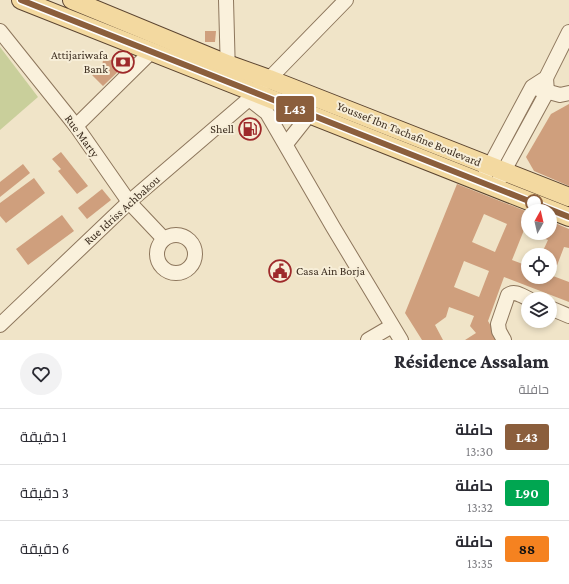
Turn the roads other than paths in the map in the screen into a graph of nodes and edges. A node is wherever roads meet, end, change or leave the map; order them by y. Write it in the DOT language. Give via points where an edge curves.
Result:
graph roads {
  1 [pos="21,0"];
  2 [pos="72,0"];
  3 [pos="226,0"];
  4 [pos="346,0"];
  5 [pos="333,6"];
  6 [pos="0,31"];
  7 [pos="569,32"];
  8 [pos="151,52"];
  9 [pos="227,64"];
  10 [pos="269,79"];
  11 [pos="229,82"];
  12 [pos="546,85"];
  13 [pos="569,93"];
  14 [pos="251,95"];
  15 [pos="309,115"];
  16 [pos="76,126"];
  17 [pos="286,144"];
  18 [pos="496,169"];
  19 [pos="488,185"];
  20 [pos="569,197"];
  21 [pos="129,202"];
  22 [pos="569,216"];
  23 [pos="164,239"];
  24 [pos="521,295"];
  25 [pos="557,311"];
  26 [pos="569,316"];
  27 [pos="0,325"];
  28 [pos="392,326"];
  29 [pos="368,340"];
  30 [pos="401,340"];
  31 [pos="504,340"];
  1 -- 8 [label="main road, Youssef Ibn Tachafine Boulevard"];
  2 -- 9 [label="main road, Youssef Ibn Tachafine Boulevard"];
  3 -- 9 [label="street"];
  4 -- 5 [label="street, Rue Idriss Achbakou"];
  5 -- 10 [label="street, Rue Idriss Achbakou"];
  6 -- 16 [label="street, Rue Marty"];
  7 -- 12 [label="street"];
  8 -- 11 [label="main road, Youssef Ibn Tachafine Boulevard"];
  8 -- 16 [label="street"];
  9 -- 10 [label="main road, Youssef Ibn Tachafine Boulevard"];
  9 -- 11 [label="street"];
  10 -- 14 [label="street, Rue Idriss Achbakou"];
  10 -- 18 [label="main road, Youssef Ibn Tachafine Boulevard"];
  11 -- 14 [label="main road, Youssef Ibn Tachafine Boulevard"];
  12 -- 13 [label="street" via="560,95"];
  12 -- 18 [label="street"];
  12 -- 18 [label="street" via="532,87"];
  14 -- 15 [label="main road, Youssef Ibn Tachafine Boulevard"];
  14 -- 17 [label="street" via="267,113"];
  14 -- 21 [label="street, Rue Idriss Achbakou"];
  15 -- 17 [label="street"];
  15 -- 19 [label="main road, Youssef Ibn Tachafine Boulevard"];
  16 -- 21 [label="street, Rue Marty"];
  17 -- 28 [label="street"];
  18 -- 19 [label="street"];
  18 -- 20 [label="main road, Youssef Ibn Tachafine Boulevard"];
  19 -- 22 [label="main road, Youssef Ibn Tachafine Boulevard"];
  21 -- 23 [label="street, Rue Marty"];
  21 -- 27 [label="street, Rue Idriss Achbakou"];
  24 -- 31 [label="street" via="516,293 508,295 498,324"];
  25 -- 26 [label="street"];
  28 -- 29 [label="street"];
  28 -- 30 [label="street"];
}
